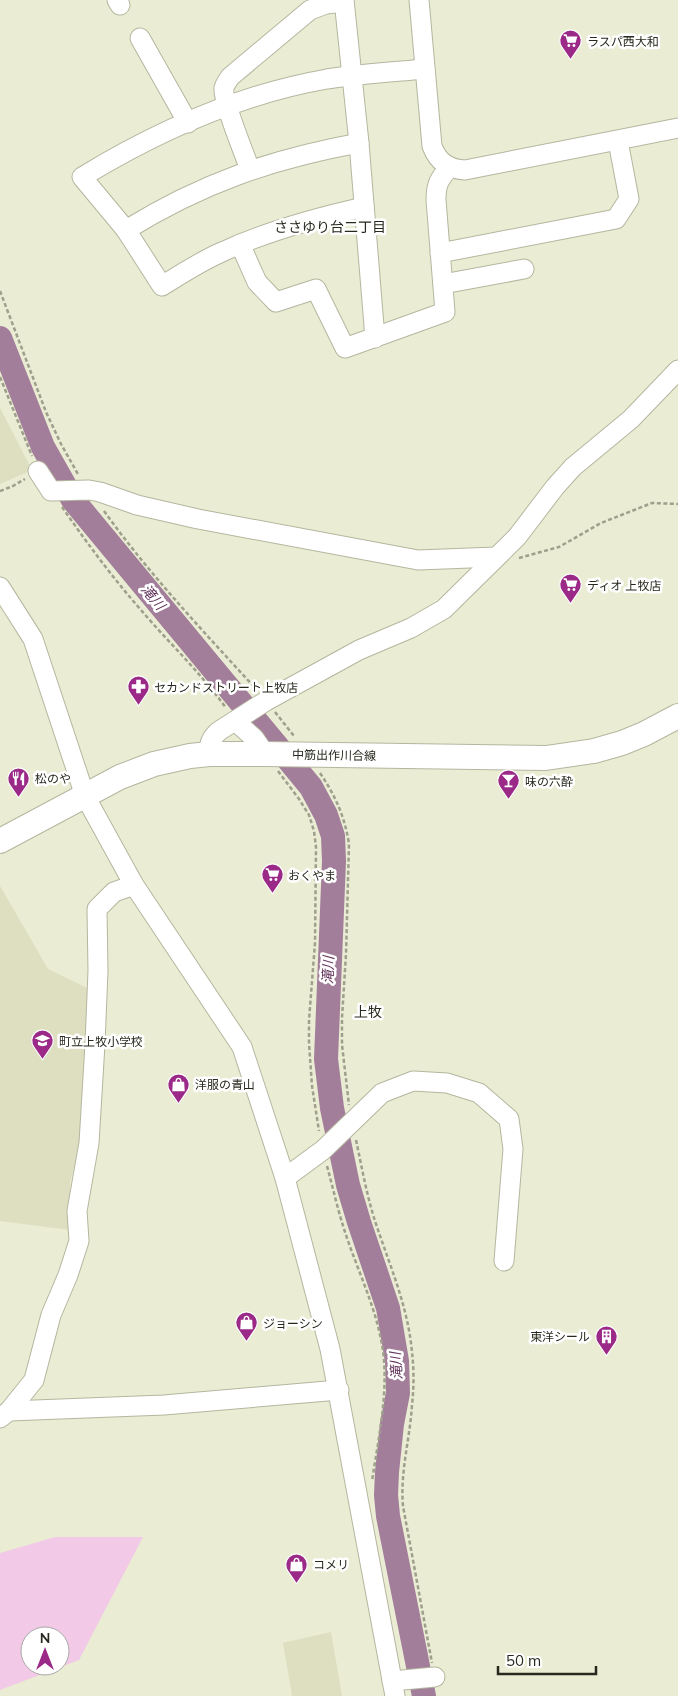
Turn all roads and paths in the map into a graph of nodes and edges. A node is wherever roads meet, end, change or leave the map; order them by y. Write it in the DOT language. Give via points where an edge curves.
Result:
graph roads {
  1 [pos="419,0"];
  2 [pos="344,1"];
  3 [pos="140,38"];
  4 [pos="425,69"];
  5 [pos="352,76"];
  6 [pos="228,107"];
  7 [pos="188,123"];
  8 [pos="678,128"];
  9 [pos="618,141"];
  10 [pos="359,143"];
  11 [pos="450,168"];
  12 [pos="250,170"];
  13 [pos="364,207"];
  14 [pos="126,230"];
  15 [pos="240,244"];
  16 [pos="440,253"];
  17 [pos="524,269"];
  18 [pos="443,284"];
  19 [pos="0,291"];
  20 [pos="375,338"];
  21 [pos="678,370"];
  22 [pos="0,376"];
  23 [pos="38,471"];
  24 [pos="89,490"];
  25 [pos="0,491"];
  26 [pos="51,491"];
  27 [pos="678,504"];
  28 [pos="496,557"];
  29 [pos="0,587"];
  30 [pos="266,701"];
  31 [pos="678,716"];
  32 [pos="235,721"];
  33 [pos="209,754"];
  34 [pos="265,754"];
  35 [pos="308,754"];
  36 [pos="85,796"];
  37 [pos="0,840"];
  38 [pos="134,885"];
  39 [pos="352,1123"];
  40 [pos="285,1178"];
  41 [pos="504,1262"];
  42 [pos="339,1390"];
  43 [pos="4,1414"];
  44 [pos="435,1677"];
  45 [pos="396,1685"];
  1 -- 4 [label="street"];
  2 -- 5 [label="street"];
  2 -- 6 [label="street" via="310,10 230,77 224,86"];
  3 -- 7 [label="street"];
  4 -- 5 [label="street"];
  4 -- 11 [label="street" via="432,146 439,159"];
  5 -- 6 [label="street" via="300,85"];
  5 -- 10 [label="street"];
  6 -- 7 [label="street"];
  6 -- 12 [label="street"];
  7 -- 14 [label="street" via="131,149 82,177"];
  8 -- 9 [label="street"];
  9 -- 11 [label="street" via="465,170"];
  9 -- 16 [label="street" via="629,199 616,219"];
  10 -- 12 [label="street" via="284,159"];
  10 -- 13 [label="street"];
  11 -- 16 [label="street" via="440,178 436,189"];
  12 -- 14 [label="street" via="184,196"];
  13 -- 15 [label="street" via="299,223"];
  13 -- 20 [label="street"];
  14 -- 15 [label="street" via="162,286"];
  15 -- 20 [label="street" via="257,282 276,302 316,289 344,348"];
  16 -- 18 [label="street"];
  17 -- 18 [label="street"];
  18 -- 20 [label="street" via="445,312"];
  19 -- 24 [label="path" via="46,412 74,468"];
  21 -- 28 [label="street" via="630,419 573,467 517,537"];
  22 -- 23 [label="path"];
  23 -- 25 [label="path"];
  23 -- 26 [label="street"];
  24 -- 26 [label="street"];
  24 -- 28 [label="street" via="198,520 418,560"];
  24 -- 30 [label="path" via="166,590"];
  26 -- 32 [label="path" via="111,574 204,680"];
  27 -- 28 [label="path" via="652,503 601,522 558,547 514,560"];
  28 -- 30 [label="street" via="458,597 427,620 352,654"];
  29 -- 36 [label="street" via="32,639"];
  30 -- 32 [label="street"];
  30 -- 35 [label="path"];
  31 -- 35 [label="main road, 中筋出作川合線" via="622,743 546,758"];
  32 -- 33 [label="street" via="213,737"];
  32 -- 34 [label="street" via="254,738"];
  33 -- 34 [label="main road, 中筋出作川合線"];
  33 -- 36 [label="main road, 中筋出作川合線" via="146,767"];
  34 -- 35 [label="main road, 中筋出作川合線"];
  35 -- 39 [label="path" via="342,813 349,844 342,1045"];
  36 -- 37 [label="main road, 中筋出作川合線"];
  36 -- 38 [label="street"];
  38 -- 40 [label="street" via="242,1047"];
  38 -- 43 [label="street" via="114,892 97,909 95,1044 89,1143 77,1211 79,1241 51,1315 34,1380"];
  39 -- 40 [label="street"];
  39 -- 41 [label="street" via="382,1093 413,1081 447,1083 479,1093 509,1119 513,1149"];
  39 -- 44 [label="path" via="368,1199 400,1293 410,1342 412,1406 401,1490"];
  40 -- 42 [label="street"];
  42 -- 43 [label="street"];
  42 -- 45 [label="street"];
  44 -- 45 [label="street"];
}
